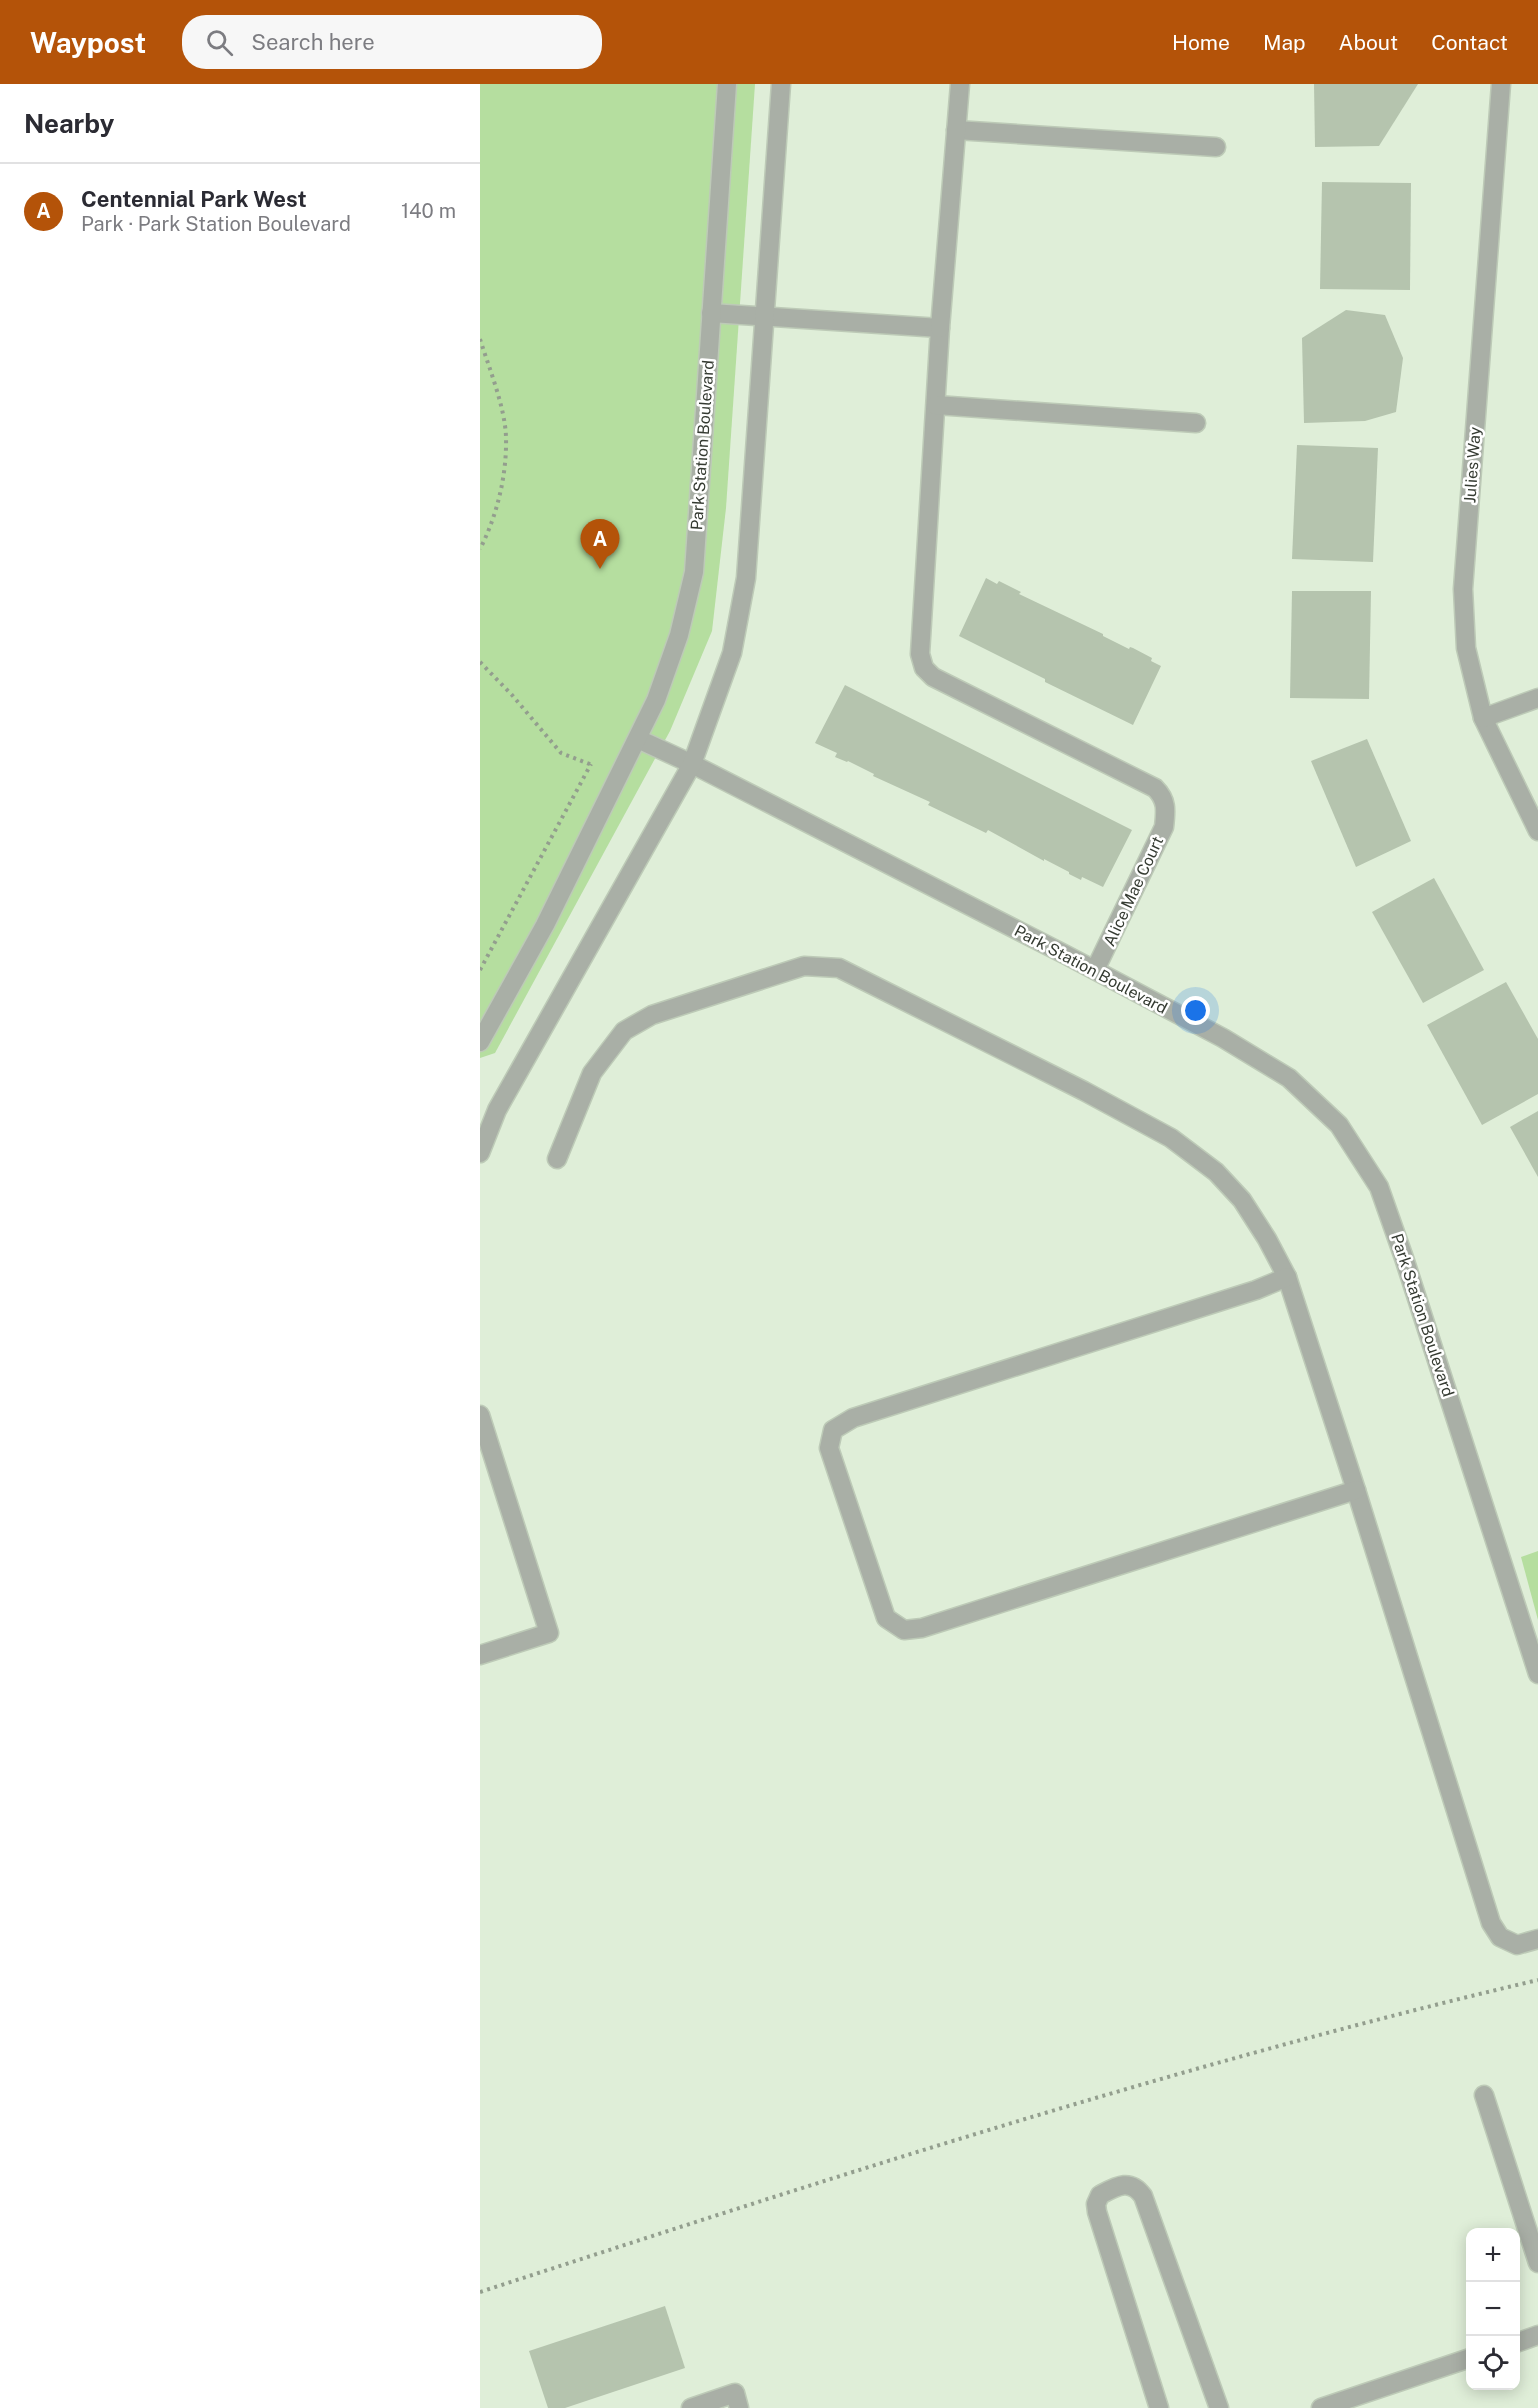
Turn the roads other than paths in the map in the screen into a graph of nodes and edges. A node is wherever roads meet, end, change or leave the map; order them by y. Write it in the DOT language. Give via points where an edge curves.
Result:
graph roads {
  1 [pos="727,84"];
  2 [pos="781,84"];
  3 [pos="960,84"];
  4 [pos="1501,84"];
  5 [pos="956,130"];
  6 [pos="1216,147"];
  7 [pos="711,313"];
  8 [pos="764,317"];
  9 [pos="940,328"];
  10 [pos="936,405"];
  11 [pos="1196,423"];
  12 [pos="1538,698"];
  13 [pos="1483,718"];
  14 [pos="638,739"];
  15 [pos="692,764"];
  16 [pos="1538,831"];
  17 [pos="1095,970"];
  18 [pos="480,1042"];
  19 [pos="488,1111"];
  20 [pos="480,1153"];
  21 [pos="556,1159"];
  22 [pos="1287,1277"];
  23 [pos="480,1415"];
  24 [pos="1356,1490"];
  25 [pos="480,1655"];
  26 [pos="1538,1674"];
  27 [pos="1538,1940"];
  28 [pos="1484,2095"];
  29 [pos="1538,2263"];
  30 [pos="1538,2335"];
  31 [pos="1520,2341"];
  32 [pos="1466,2359"];
  33 [pos="691,2408"];
  34 [pos="739,2408"];
  35 [pos="1159,2408"];
  36 [pos="1219,2408"];
  37 [pos="1321,2408"];
  1 -- 7 [label="street, Park Station Boulevard"];
  2 -- 8 [label="street"];
  3 -- 5 [label="street"];
  4 -- 13 [label="street, Julies Way" via="1463,589 1466,648"];
  5 -- 6 [label="street"];
  5 -- 9 [label="street"];
  7 -- 8 [label="street"];
  7 -- 14 [label="street, Park Station Boulevard" via="694,572 679,635"];
  8 -- 9 [label="street"];
  8 -- 15 [label="street" via="746,578 732,653"];
  9 -- 10 [label="street"];
  10 -- 11 [label="street"];
  10 -- 17 [label="street, Alice Mae Court" via="920,654 924,668 933,677 1155,788 1164,798 1164,827"];
  12 -- 13 [label="street"];
  13 -- 16 [label="street, Julies Way"];
  14 -- 15 [label="street, Park Station Boulevard"];
  14 -- 18 [label="street" via="545,925"];
  15 -- 17 [label="street, Park Station Boulevard"];
  15 -- 19 [label="street"];
  17 -- 26 [label="street, Park Station Boulevard" via="1289,1078 1339,1125 1379,1187"];
  19 -- 20 [label="street"];
  21 -- 22 [label="street" via="592,1073 624,1031 652,1014 804,966 839,968 1171,1138 1216,1172 1242,1200"];
  22 -- 24 [label="street"];
  22 -- 24 [label="street" via="853,1418 833,1430 829,1448 886,1618 904,1630 922,1628"];
  23 -- 25 [label="street" via="549,1632"];
  24 -- 27 [label="street" via="1491,1923 1500,1937 1517,1946"];
  28 -- 29 [label="street"];
  30 -- 31 [label="street"];
  32 -- 37 [label="street"];
  33 -- 34 [label="street" via="735,2393"];
  35 -- 36 [label="street" via="1097,2212 1100,2194 1130,2184 1143,2196"];
}
